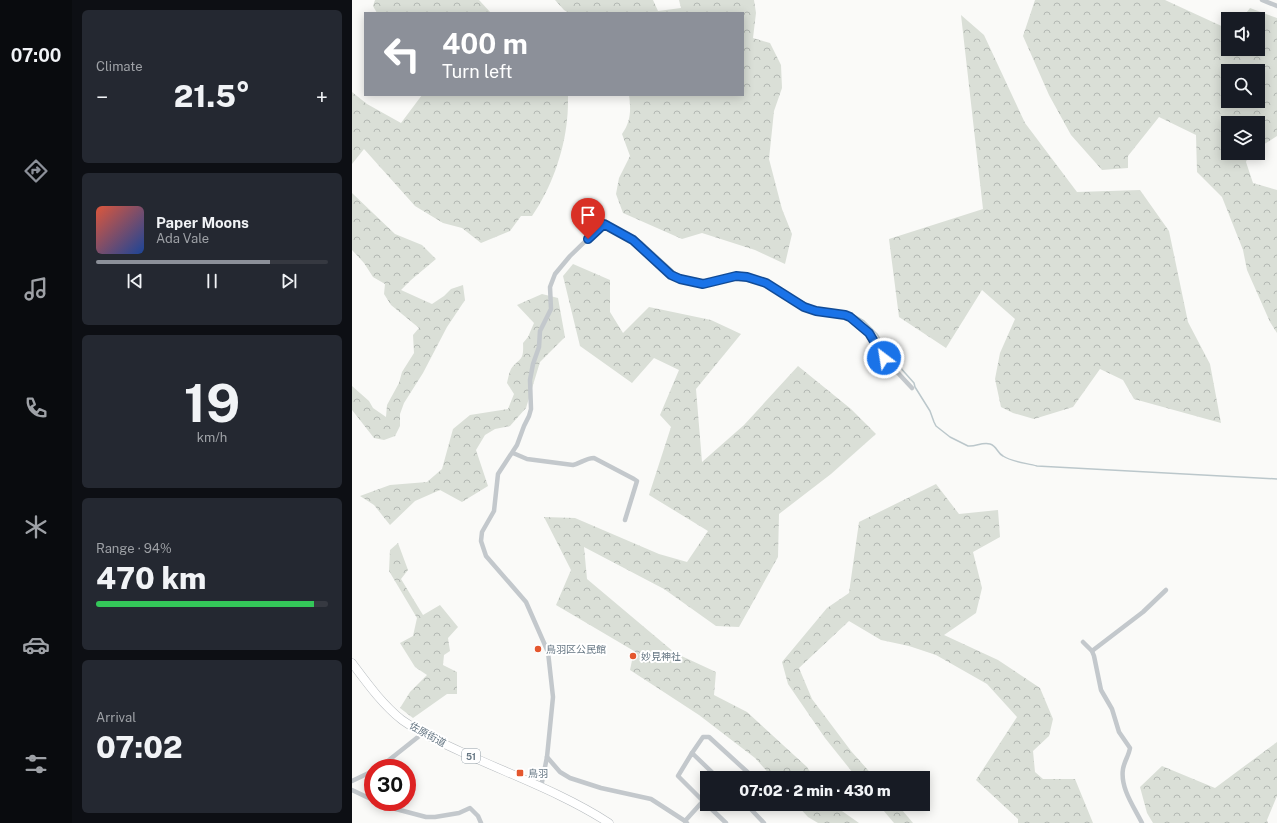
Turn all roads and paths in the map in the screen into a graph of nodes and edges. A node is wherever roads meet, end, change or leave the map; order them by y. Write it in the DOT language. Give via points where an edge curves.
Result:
graph roads {
  1 [pos="1262,0"];
  2 [pos="1277,6"];
  3 [pos="912,388"];
  4 [pos="513,453"];
  5 [pos="625,520"];
  6 [pos="1166,590"];
  7 [pos="1084,642"];
  8 [pos="1092,651"];
  9 [pos="352,663"];
  10 [pos="423,733"];
  11 [pos="692,753"];
  12 [pos="547,757"];
  13 [pos="390,759"];
  14 [pos="711,771"];
  15 [pos="746,771"];
  16 [pos="364,775"];
  17 [pos="352,780"];
  18 [pos="541,787"];
  19 [pos="352,790"];
  20 [pos="364,796"];
  21 [pos="700,799"];
  22 [pos="700,804"];
  23 [pos="403,811"];
  24 [pos="713,811"];
  25 [pos="753,811"];
  26 [pos="686,822"];
  27 [pos="481,823"];
  28 [pos="609,823"];
  29 [pos="726,823"];
  30 [pos="764,823"];
  31 [pos="1142,823"];
  1 -- 2 [label="street"];
  3 -- 4 [label="street" via="884,358 869,333 850,317 804,307 766,283 747,277 736,276 703,284 676,277 633,240 604,224 555,274 550,287 552,309 540,331 539,347 530,380 531,409"];
  4 -- 5 [label="street" via="527,459 573,465 594,458 634,479 637,481"];
  4 -- 12 [label="street" via="498,474 494,511 482,532 481,541 486,556 526,602 548,652 553,697"];
  6 -- 8 [label="street" via="1143,612"];
  7 -- 8 [label="street"];
  8 -- 31 [label="street" via="1101,690 1112,709 1119,732 1130,748 1123,770 1124,782"];
  9 -- 10 [label="highway, 佐原街道 / 51" via="392,711"];
  10 -- 13 [label="street"];
  10 -- 18 [label="highway, 佐原街道 / 51"];
  11 -- 14 [label="street"];
  11 -- 15 [label="street" via="703,737 709,737"];
  11 -- 21 [label="street" via="678,776"];
  12 -- 18 [label="street"];
  12 -- 26 [label="street" via="560,772 570,778 651,799"];
  16 -- 17 [label="street"];
  18 -- 28 [label="highway, 佐原街道 / 51" via="591,811"];
  19 -- 20 [label="street"];
  22 -- 26 [label="street"];
  23 -- 27 [label="street" via="435,817 459,813 470,808"];
  24 -- 29 [label="street"];
  25 -- 30 [label="street"];
}
